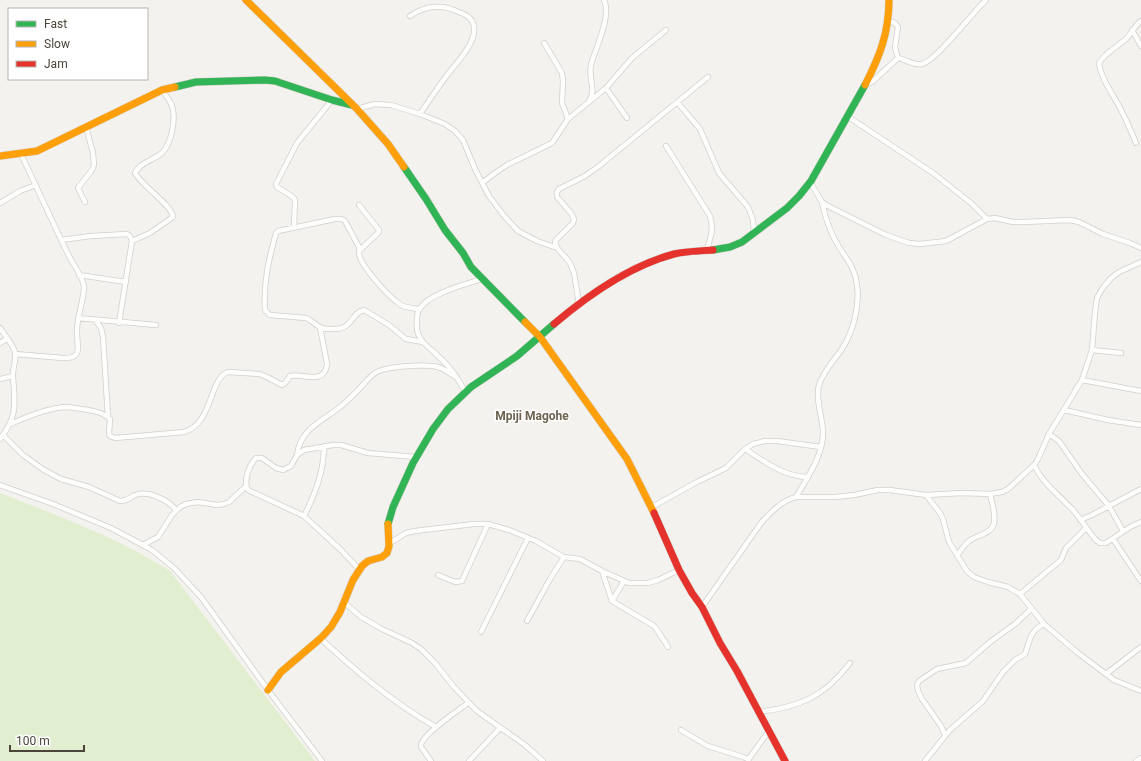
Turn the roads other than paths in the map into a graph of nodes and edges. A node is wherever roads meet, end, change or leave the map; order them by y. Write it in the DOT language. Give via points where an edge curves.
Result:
graph roads {
  1 [pos="246,0"];
  2 [pos="604,0"];
  3 [pos="889,0"];
  4 [pos="986,0"];
  5 [pos="410,16"];
  6 [pos="888,21"];
  7 [pos="1141,21"];
  8 [pos="666,30"];
  9 [pos="1132,30"];
  10 [pos="544,43"];
  11 [pos="1141,46"];
  12 [pos="465,53"];
  13 [pos="898,58"];
  14 [pos="467,60"];
  15 [pos="708,77"];
  16 [pos="864,86"];
  17 [pos="606,88"];
  18 [pos="162,90"];
  19 [pos="332,100"];
  20 [pos="678,102"];
  21 [pos="587,104"];
  22 [pos="355,107"];
  23 [pos="420,114"];
  24 [pos="847,116"];
  25 [pos="627,118"];
  26 [pos="568,119"];
  27 [pos="86,127"];
  28 [pos="1136,143"];
  29 [pos="666,146"];
  30 [pos="21,154"];
  31 [pos="0,156"];
  32 [pos="810,182"];
  33 [pos="482,183"];
  34 [pos="36,184"];
  35 [pos="85,202"];
  36 [pos="822,202"];
  37 [pos="0,204"];
  38 [pos="359,205"];
  39 [pos="987,219"];
  40 [pos="294,227"];
  41 [pos="754,234"];
  42 [pos="61,240"];
  43 [pos="132,241"];
  44 [pos="557,248"];
  45 [pos="1141,248"];
  46 [pos="360,249"];
  47 [pos="706,251"];
  48 [pos="1141,262"];
  49 [pos="79,275"];
  50 [pos="482,279"];
  51 [pos="126,282"];
  52 [pos="580,304"];
  53 [pos="419,309"];
  54 [pos="78,318"];
  55 [pos="96,320"];
  56 [pos="119,323"];
  57 [pos="156,325"];
  58 [pos="320,327"];
  59 [pos="0,328"];
  60 [pos="540,337"];
  61 [pos="7,339"];
  62 [pos="423,342"];
  63 [pos="0,343"];
  64 [pos="1092,350"];
  65 [pos="1121,353"];
  66 [pos="15,354"];
  67 [pos="13,376"];
  68 [pos="457,378"];
  69 [pos="0,379"];
  70 [pos="1082,380"];
  71 [pos="465,391"];
  72 [pos="1141,391"];
  73 [pos="1064,410"];
  74 [pos="108,417"];
  75 [pos="10,424"];
  76 [pos="1141,425"];
  77 [pos="1049,434"];
  78 [pos="2,437"];
  79 [pos="324,446"];
  80 [pos="820,447"];
  81 [pos="745,448"];
  82 [pos="297,455"];
  83 [pos="416,457"];
  84 [pos="1034,465"];
  85 [pos="808,476"];
  86 [pos="0,485"];
  87 [pos="246,486"];
  88 [pos="1141,488"];
  89 [pos="990,494"];
  90 [pos="926,495"];
  91 [pos="796,497"];
  92 [pos="1109,506"];
  93 [pos="652,507"];
  94 [pos="176,510"];
  95 [pos="304,516"];
  96 [pos="1080,520"];
  97 [pos="1141,522"];
  98 [pos="488,524"];
  99 [pos="1086,528"];
  100 [pos="1123,531"];
  101 [pos="528,538"];
  102 [pos="1112,539"];
  103 [pos="390,543"];
  104 [pos="143,545"];
  105 [pos="957,556"];
  106 [pos="564,557"];
  107 [pos="359,569"];
  108 [pos="679,570"];
  109 [pos="602,571"];
  110 [pos="438,575"];
  111 [pos="624,581"];
  112 [pos="1141,581"];
  113 [pos="1020,594"];
  114 [pos="612,601"];
  115 [pos="345,603"];
  116 [pos="702,607"];
  117 [pos="1031,609"];
  118 [pos="527,621"];
  119 [pos="1044,624"];
  120 [pos="481,632"];
  121 [pos="320,638"];
  122 [pos="668,647"];
  123 [pos="1141,647"];
  124 [pos="850,664"];
  125 [pos="1106,674"];
  126 [pos="268,690"];
  127 [pos="1141,692"];
  128 [pos="468,703"];
  129 [pos="758,712"];
  130 [pos="436,728"];
  131 [pos="500,728"];
  132 [pos="681,730"];
  133 [pos="768,732"];
  134 [pos="946,735"];
  135 [pos="1141,758"];
  136 [pos="748,760"];
  137 [pos="322,761"];
  138 [pos="431,761"];
  139 [pos="469,761"];
  140 [pos="543,761"];
  141 [pos="785,761"];
  142 [pos="925,761"];
  143 [pos="1136,761"];
  1 -- 22 [label="street"];
  2 -- 21 [label="street" via="606,13 603,28 590,69 593,94"];
  3 -- 6 [label="street"];
  4 -- 13 [label="street" via="926,62 921,65"];
  5 -- 12 [label="street" via="419,10 441,6 470,18 474,34"];
  6 -- 13 [label="street" via="898,27 895,46"];
  6 -- 16 [label="street" via="882,47"];
  7 -- 9 [label="street"];
  8 -- 17 [label="street" via="632,58"];
  9 -- 11 [label="street"];
  9 -- 28 [label="street" via="1128,38 1099,63"];
  10 -- 26 [label="street" via="562,73 562,103"];
  12 -- 14 [label="street"];
  12 -- 23 [label="street"];
  13 -- 16 [label="street"];
  15 -- 20 [label="street"];
  16 -- 24 [label="street"];
  17 -- 21 [label="street"];
  17 -- 25 [label="street"];
  18 -- 19 [label="street" via="196,82 265,80"];
  18 -- 27 [label="street"];
  18 -- 43 [label="street" via="172,106 173,128 163,152 136,169 135,173 172,212 173,217"];
  19 -- 22 [label="street"];
  19 -- 40 [label="street" via="297,143 276,184 295,200"];
  20 -- 41 [label="street" via="700,129 719,173 748,207 753,220"];
  20 -- 44 [label="street" via="599,166 559,189 557,197 574,219 556,240"];
  21 -- 26 [label="street"];
  22 -- 23 [label="street" via="380,103"];
  22 -- 50 [label="street" via="388,144 445,230"];
  23 -- 33 [label="street" via="445,124 459,135"];
  24 -- 32 [label="street"];
  24 -- 39 [label="street" via="933,173"];
  26 -- 33 [label="street" via="552,143 507,165"];
  27 -- 30 [label="street" via="37,151"];
  27 -- 35 [label="street" via="94,160 92,170 78,188"];
  29 -- 47 [label="street" via="710,216 712,234"];
  30 -- 31 [label="street"];
  30 -- 34 [label="street"];
  32 -- 36 [label="street"];
  32 -- 41 [label="street" via="793,203"];
  33 -- 44 [label="street" via="497,208 518,231"];
  34 -- 37 [label="street"];
  34 -- 42 [label="street"];
  36 -- 39 [label="street" via="886,235 909,243 946,241"];
  36 -- 80 [label="street" via="833,235 854,270 858,293 855,316 847,340 827,368 818,387 823,434"];
  38 -- 46 [label="street" via="379,230"];
  39 -- 45 [label="street" via="1018,222 1070,220"];
  40 -- 46 [label="street" via="342,219"];
  40 -- 58 [label="street" via="276,233 265,279 265,310 270,315 306,318"];
  41 -- 47 [label="street" via="732,246"];
  42 -- 43 [label="street" via="127,234"];
  42 -- 49 [label="street"];
  43 -- 51 [label="street"];
  44 -- 52 [label="street" via="570,263"];
  46 -- 53 [label="street" via="360,259 386,293 402,306"];
  47 -- 52 [label="street" via="679,253 651,262"];
  48 -- 64 [label="street" via="1119,272 1102,289 1097,298"];
  49 -- 51 [label="street"];
  49 -- 54 [label="street" via="84,288"];
  50 -- 53 [label="street" via="441,293"];
  50 -- 60 [label="street"];
  51 -- 56 [label="street"];
  52 -- 60 [label="street"];
  53 -- 62 [label="street" via="416,328"];
  54 -- 55 [label="street"];
  54 -- 66 [label="street" via="78,351 72,358"];
  55 -- 56 [label="street"];
  55 -- 74 [label="street" via="103,337"];
  56 -- 57 [label="street"];
  58 -- 62 [label="street" via="345,327 364,310 406,339"];
  58 -- 74 [label="street" via="327,370 318,376 290,376 282,385 259,374 224,373 198,425 184,432 116,438 110,436"];
  59 -- 61 [label="street"];
  60 -- 71 [label="street" via="513,359"];
  60 -- 93 [label="street" via="620,448"];
  61 -- 63 [label="street"];
  61 -- 66 [label="street"];
  62 -- 68 [label="street"];
  64 -- 65 [label="street"];
  64 -- 70 [label="street"];
  66 -- 67 [label="street"];
  67 -- 69 [label="street"];
  67 -- 75 [label="street" via="16,406"];
  68 -- 71 [label="street"];
  68 -- 82 [label="street" via="444,369 429,366 382,370 368,378 340,408 310,428 298,446"];
  70 -- 72 [label="street"];
  70 -- 73 [label="street"];
  71 -- 83 [label="street" via="441,417"];
  73 -- 76 [label="street"];
  73 -- 77 [label="street"];
  74 -- 75 [label="street" via="93,410 66,407 44,411"];
  75 -- 78 [label="street"];
  77 -- 84 [label="street"];
  77 -- 92 [label="street" via="1059,441"];
  78 -- 94 [label="street" via="35,465 61,478 120,501 141,494 159,498 170,503"];
  79 -- 82 [label="street" via="308,449"];
  79 -- 83 [label="street" via="341,445 368,453"];
  79 -- 95 [label="street" via="319,482"];
  80 -- 81 [label="street" via="793,442 765,441"];
  80 -- 85 [label="street"];
  81 -- 85 [label="street" via="788,473 799,477"];
  81 -- 93 [label="street" via="726,468"];
  82 -- 87 [label="street" via="291,466 283,470 262,458 256,458 245,482"];
  83 -- 103 [label="street" via="388,520"];
  84 -- 89 [label="street" via="1008,489"];
  84 -- 96 [label="street" via="1049,488"];
  85 -- 91 [label="street"];
  86 -- 104 [label="street" via="77,513"];
  87 -- 94 [label="street" via="224,504 198,502 186,504"];
  87 -- 95 [label="street" via="252,493"];
  88 -- 92 [label="street"];
  89 -- 90 [label="street"];
  89 -- 105 [label="street" via="994,516 992,528 969,541"];
  90 -- 91 [label="street" via="878,490 848,496"];
  90 -- 105 [label="street" via="940,513 949,542"];
  91 -- 116 [label="street" via="783,503 761,523"];
  92 -- 96 [label="street"];
  92 -- 100 [label="street"];
  93 -- 108 [label="street"];
  94 -- 104 [label="street" via="158,538"];
  95 -- 107 [label="street"];
  96 -- 99 [label="street"];
  97 -- 100 [label="street"];
  98 -- 101 [label="street"];
  98 -- 103 [label="street" via="414,531"];
  98 -- 110 [label="street" via="462,581 455,582"];
  99 -- 102 [label="street" via="1100,543"];
  99 -- 113 [label="street" via="1066,548 1061,560"];
  100 -- 102 [label="street"];
  101 -- 106 [label="street"];
  101 -- 120 [label="street"];
  102 -- 112 [label="street"];
  103 -- 107 [label="street" via="385,555 367,561"];
  104 -- 126 [label="street" via="174,568 193,587"];
  105 -- 113 [label="street" via="974,577 1008,587"];
  106 -- 109 [label="street" via="580,559"];
  106 -- 118 [label="street"];
  107 -- 115 [label="street"];
  108 -- 111 [label="street" via="648,583"];
  108 -- 116 [label="street"];
  109 -- 111 [label="street"];
  109 -- 114 [label="street"];
  111 -- 114 [label="street"];
  113 -- 117 [label="street"];
  114 -- 122 [label="street" via="654,626"];
  115 -- 121 [label="street" via="338,618"];
  115 -- 128 [label="street" via="361,617 421,649"];
  116 -- 129 [label="street"];
  117 -- 119 [label="street"];
  117 -- 134 [label="street" via="966,663 937,669 919,681 917,685 922,700"];
  119 -- 125 [label="street"];
  119 -- 134 [label="street" via="1033,633 1026,652 1003,672 983,701"];
  121 -- 126 [label="street" via="286,667"];
  121 -- 130 [label="street" via="381,692"];
  123 -- 125 [label="street"];
  124 -- 129 [label="street" via="834,682 815,696 782,709"];
  125 -- 127 [label="street"];
  126 -- 137 [label="street"];
  128 -- 130 [label="street"];
  128 -- 131 [label="street"];
  129 -- 133 [label="street"];
  130 -- 138 [label="street" via="421,744"];
  131 -- 139 [label="street"];
  131 -- 140 [label="street"];
  132 -- 136 [label="street" via="708,746"];
  133 -- 136 [label="street"];
  133 -- 141 [label="street"];
  134 -- 142 [label="street"];
  135 -- 143 [label="street"];
}
